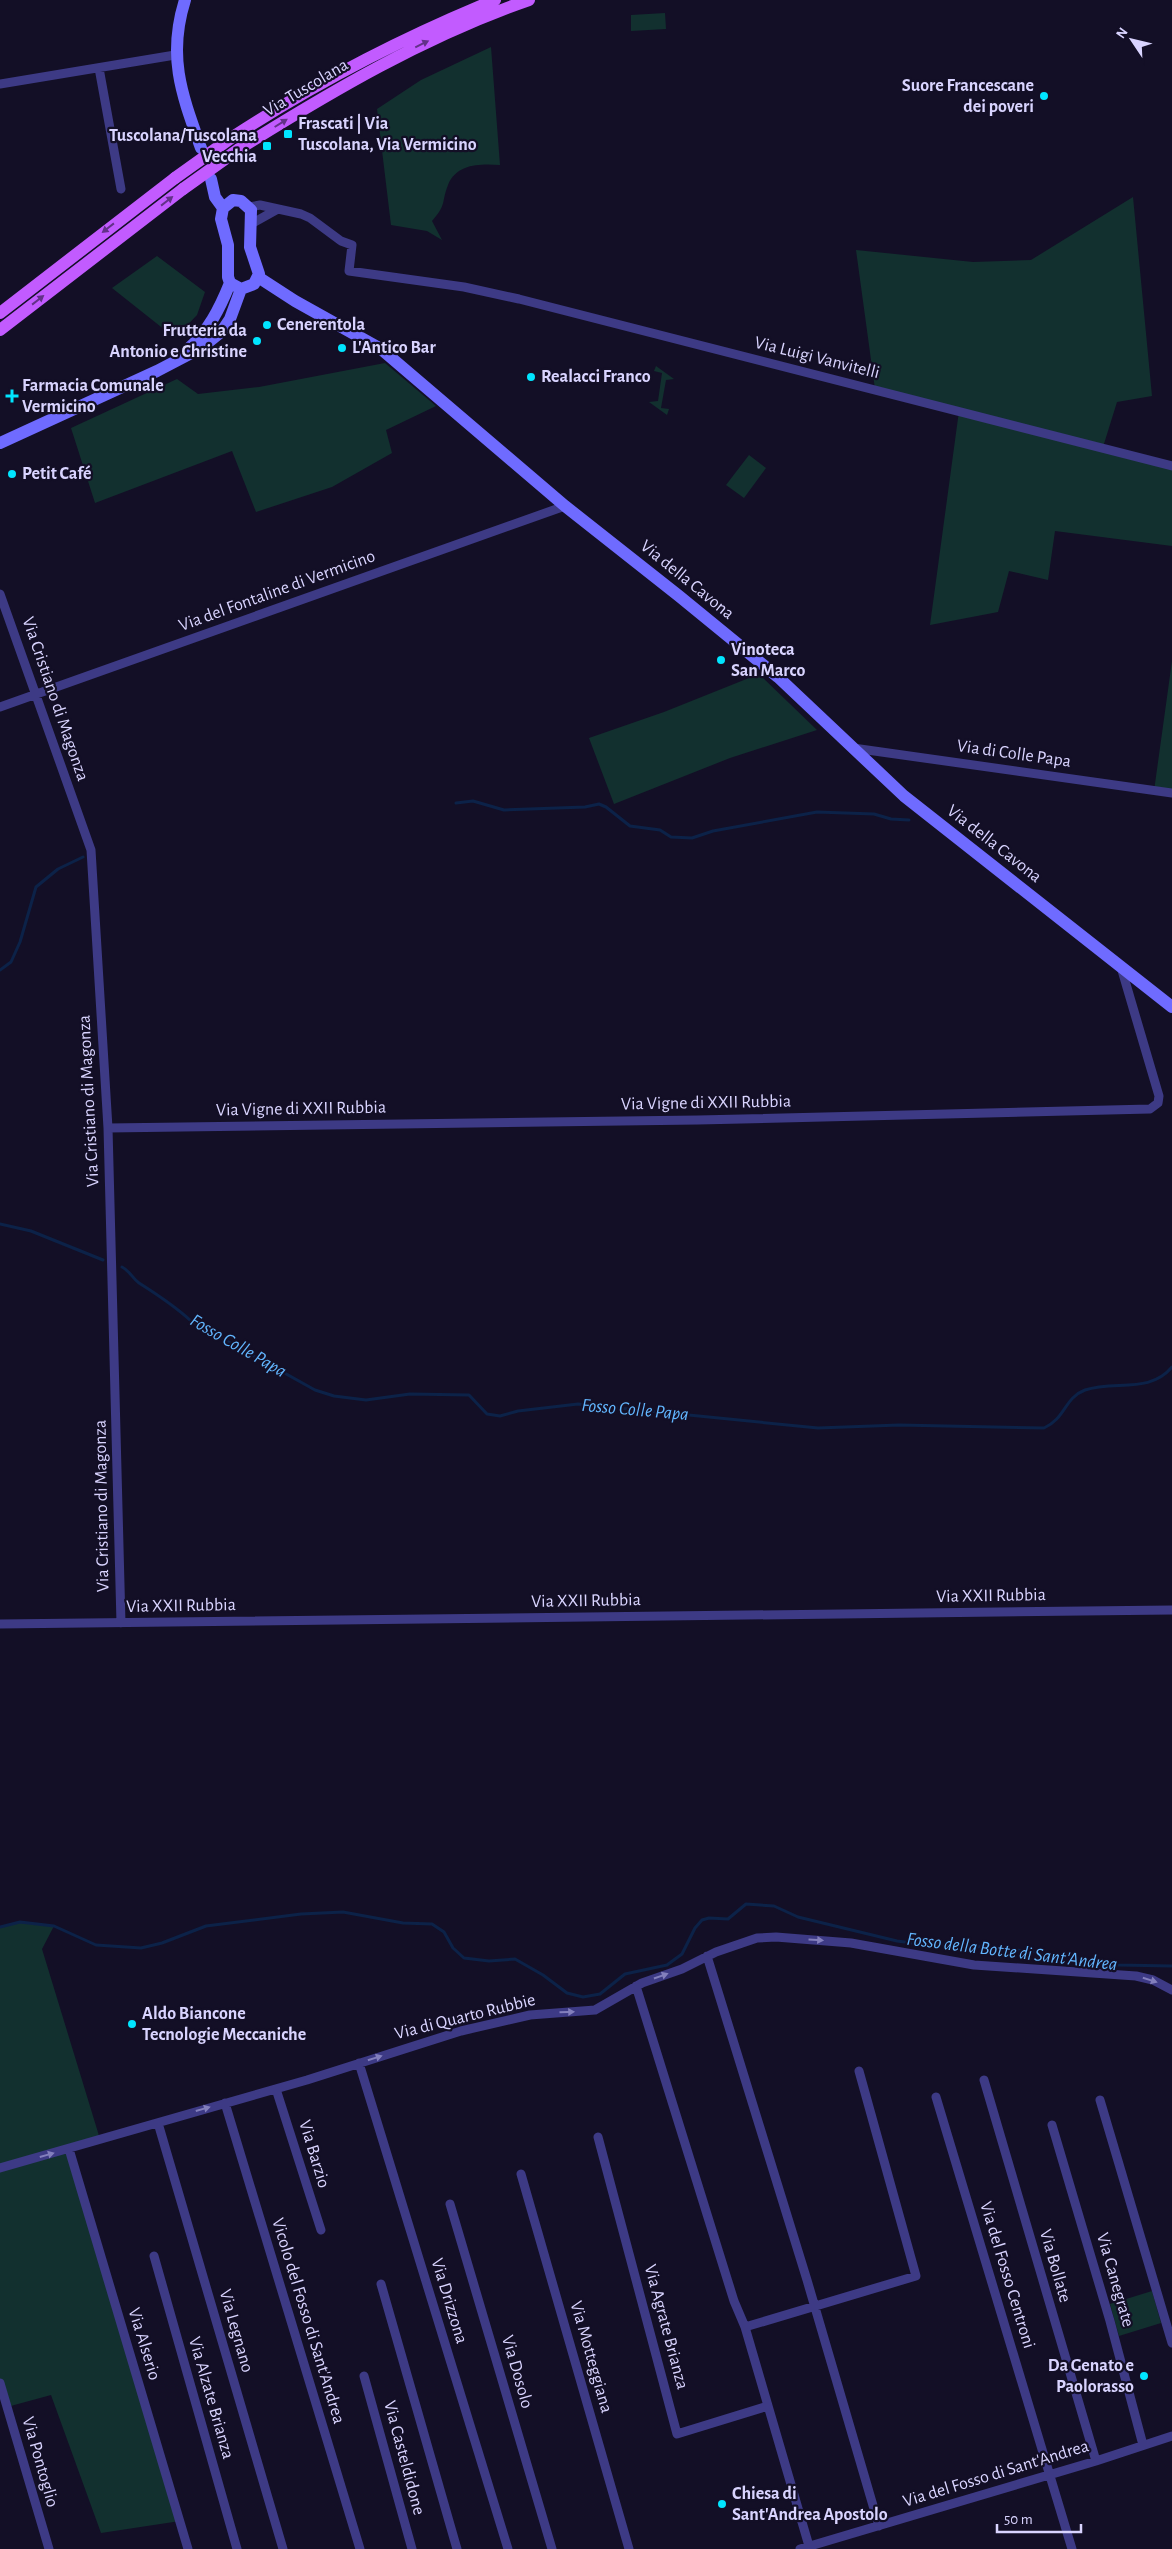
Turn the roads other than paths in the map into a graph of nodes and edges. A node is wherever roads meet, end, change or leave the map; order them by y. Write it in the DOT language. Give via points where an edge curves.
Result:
graph roads {
  1 [pos="184,0"];
  2 [pos="495,0"];
  3 [pos="529,0"];
  4 [pos="176,55"];
  5 [pos="99,68"];
  6 [pos="0,84"];
  7 [pos="201,148"];
  8 [pos="121,189"];
  9 [pos="249,207"];
  10 [pos="276,210"];
  11 [pos="250,224"];
  12 [pos="258,278"];
  13 [pos="235,286"];
  14 [pos="0,313"];
  15 [pos="0,330"];
  16 [pos="0,443"];
  17 [pos="1172,466"];
  18 [pos="565,506"];
  19 [pos="0,594"];
  20 [pos="36,694"];
  21 [pos="0,707"];
  22 [pos="852,748"];
  23 [pos="1172,793"];
  24 [pos="1120,964"];
  25 [pos="1172,1007"];
  26 [pos="108,1128"];
  27 [pos="1172,1610"];
  28 [pos="121,1623"];
  29 [pos="0,1624"];
  30 [pos="706,1956"];
  31 [pos="636,1986"];
  32 [pos="1172,1990"];
  33 [pos="359,2063"];
  34 [pos="859,2071"];
  35 [pos="984,2080"];
  36 [pos="276,2089"];
  37 [pos="936,2097"];
  38 [pos="1100,2100"];
  39 [pos="225,2103"];
  40 [pos="158,2122"];
  41 [pos="1052,2125"];
  42 [pos="598,2137"];
  43 [pos="69,2148"];
  44 [pos="0,2168"];
  45 [pos="521,2174"];
  46 [pos="450,2204"];
  47 [pos="321,2230"];
  48 [pos="154,2256"];
  49 [pos="381,2284"];
  50 [pos="815,2307"];
  51 [pos="745,2327"];
  52 [pos="1172,2343"];
  53 [pos="364,2376"];
  54 [pos="0,2383"];
  55 [pos="768,2406"];
  56 [pos="1172,2436"];
  57 [pos="1143,2446"];
  58 [pos="1096,2461"];
  59 [pos="1050,2475"];
  60 [pos="879,2526"];
  61 [pos="809,2546"];
  62 [pos="48,2549"];
  63 [pos="188,2549"];
  64 [pos="237,2549"];
  65 [pos="283,2549"];
  66 [pos="360,2549"];
  67 [pos="412,2549"];
  68 [pos="457,2549"];
  69 [pos="508,2549"];
  70 [pos="552,2549"];
  71 [pos="629,2549"];
  72 [pos="800,2549"];
  73 [pos="1072,2549"];
  1 -- 4 [label="main road"];
  2 -- 14 [label="main road, Via Tuscolana, one-way, bridge" via="430,27 358,63 231,138"];
  15 -- 3 [label="main road, Via Tuscolana, one-way, bridge" via="239,149 412,49 472,21"];
  4 -- 5 [label="street"];
  4 -- 7 [label="main road" via="181,92"];
  5 -- 6 [label="street"];
  5 -- 8 [label="street"];
  9 -- 10 [label="street" via="260,205"];
  9 -- 11 [label="main road"];
  9 -- 13 [label="main road" via="242,201 228,204 221,219 228,244 228,277"];
  10 -- 11 [label="street"];
  10 -- 17 [label="street, Via Luigi Vanvitelli" via="310,218 341,241 352,245 349,271 454,285 519,299"];
  11 -- 12 [label="main road" via="250,247"];
  12 -- 13 [label="main road" via="254,284"];
  12 -- 18 [label="main road, Via della Cavona" via="381,348"];
  13 -- 16 [label="main road" via="230,319 222,331 201,348"];
  18 -- 20 [label="street, Via del Fontaline di Vermicino"];
  18 -- 22 [label="main road, Via della Cavona" via="770,671"];
  19 -- 20 [label="street, Via Cristiano di Magonza"];
  20 -- 21 [label="street, Via del Fontaline di Vermicino"];
  20 -- 26 [label="street, Via Cristiano di Magonza" via="91,850"];
  22 -- 23 [label="street, Via di Colle Papa"];
  22 -- 24 [label="main road, Via della Cavona" via="904,796"];
  24 -- 25 [label="main road, Via della Cavona"];
  24 -- 26 [label="street, Via Vigne di XXII Rubbia" via="1159,1096 1158,1103 1150,1109 698,1120"];
  26 -- 28 [label="street, Via Cristiano di Magonza"];
  27 -- 28 [label="street, Via XXII Rubbia"];
  28 -- 29 [label="street, Via XXII Rubbia"];
  31 -- 30 [label="street, Via di Quarto Rubbie, one-way"];
  30 -- 32 [label="street, Via di Quarto Rubbie, one-way" via="746,1941 776,1937 862,1944 974,1965 1136,1976"];
  30 -- 50 [label="street"];
  33 -- 31 [label="street, Via di Quarto Rubbie, one-way" via="521,2016 595,2010"];
  31 -- 51 [label="street" via="734,2301"];
  33 -- 36 [label="street, Via di Quarto Rubbie"];
  33 -- 69 [label="street, Via Drizzona"];
  34 -- 50 [label="street" via="916,2276"];
  35 -- 58 [label="street, Via Bollate"];
  36 -- 39 [label="street, Via di Quarto Rubbie"];
  36 -- 47 [label="street, Via Barzio"];
  37 -- 59 [label="street, Via del Fosso Centroni"];
  38 -- 52 [label="street"];
  40 -- 39 [label="street, Via di Quarto Rubbie, one-way"];
  39 -- 66 [label="street, Vicolo del Fosso di Sant'Andrea"];
  40 -- 43 [label="street, Via di Quarto Rubbie"];
  40 -- 65 [label="street, Via Legnano"];
  41 -- 57 [label="street, Via Canegrate"];
  42 -- 55 [label="street, Via Agrate Brianza" via="678,2434"];
  44 -- 43 [label="street, Via di Quarto Rubbie, one-way"];
  43 -- 63 [label="street, Via Alserio"];
  45 -- 71 [label="street, Via Motteggiana"];
  46 -- 70 [label="street, Via Dosolo"];
  48 -- 64 [label="street, Via Alzate Brianza"];
  49 -- 68 [label="street"];
  50 -- 51 [label="street"];
  50 -- 60 [label="street"];
  51 -- 55 [label="street"];
  53 -- 67 [label="street, Via Casteldidone"];
  54 -- 62 [label="street, Via Pontoglio"];
  55 -- 61 [label="street"];
  56 -- 57 [label="street, Via del Fosso di Sant'Andrea"];
  57 -- 58 [label="street, Via del Fosso di Sant'Andrea"];
  58 -- 59 [label="street, Via del Fosso di Sant'Andrea"];
  59 -- 60 [label="street, Via del Fosso di Sant'Andrea"];
  59 -- 73 [label="street, Via del Fosso Centroni"];
  60 -- 61 [label="street, Via del Fosso di Sant'Andrea"];
  61 -- 72 [label="street, Via del Fosso di Sant'Andrea"];
}
